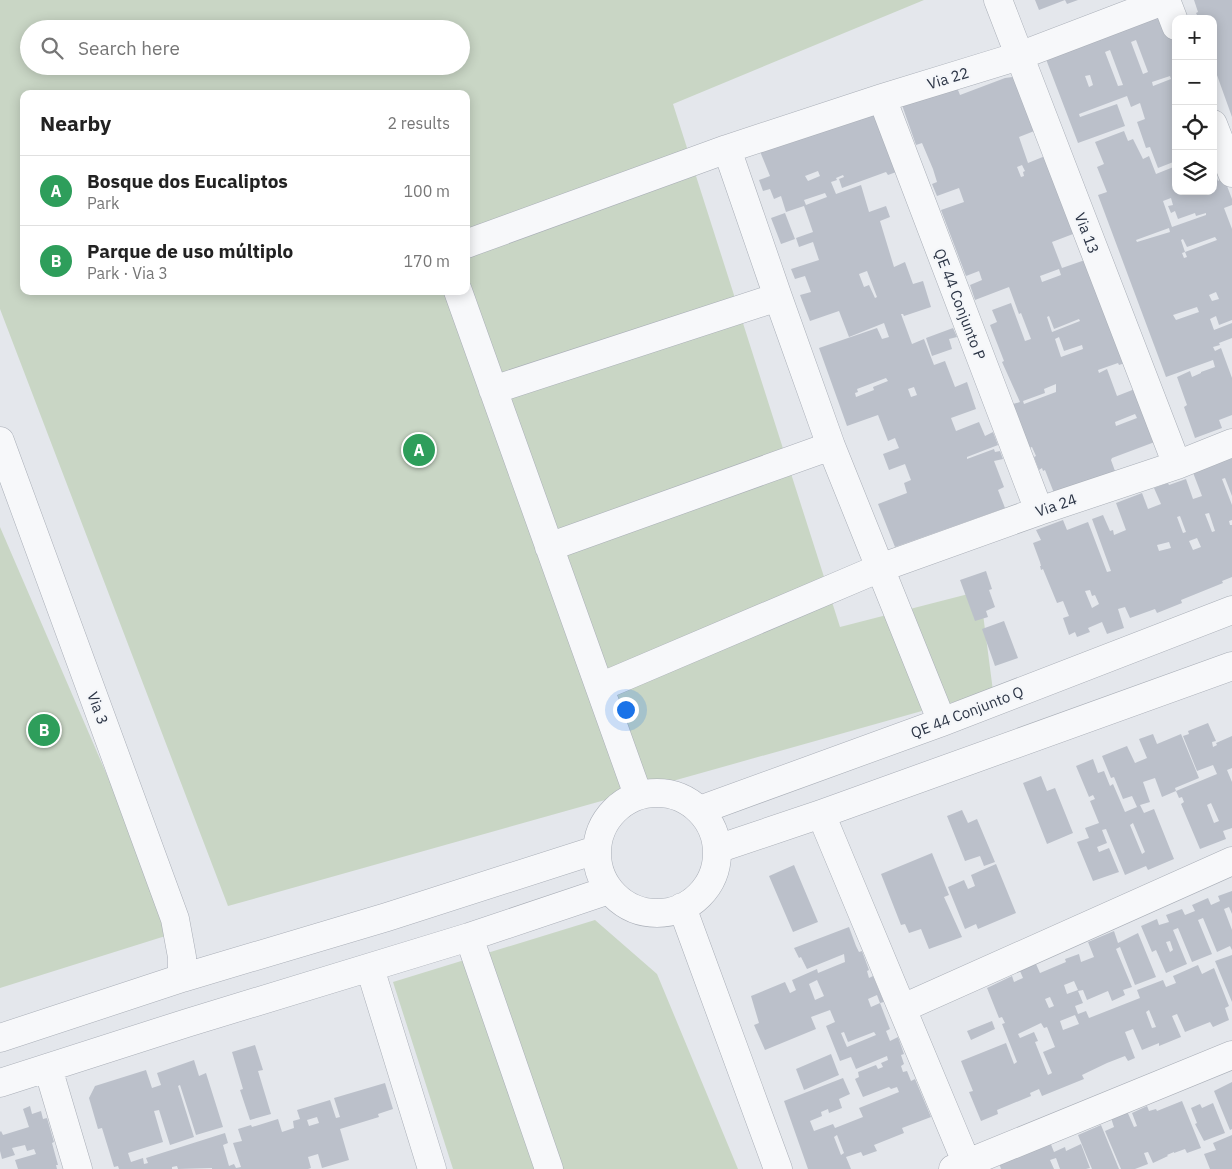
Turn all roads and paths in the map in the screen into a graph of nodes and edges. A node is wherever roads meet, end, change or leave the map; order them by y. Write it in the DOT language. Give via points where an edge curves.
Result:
graph roads {
  1 [pos="998,0"];
  2 [pos="1166,0"];
  3 [pos="1172,16"];
  4 [pos="1019,56"];
  5 [pos="882,98"];
  6 [pos="1217,134"];
  7 [pos="727,149"];
  8 [pos="1232,172"];
  9 [pos="470,243"];
  10 [pos="459,295"];
  11 [pos="778,297"];
  12 [pos="493,390"];
  13 [pos="0,440"];
  14 [pos="1232,444"];
  15 [pos="831,446"];
  16 [pos="1177,465"];
  17 [pos="1039,511"];
  18 [pos="549,547"];
  19 [pos="880,568"];
  20 [pos="1232,610"];
  21 [pos="1232,666"];
  22 [pos="600,687"];
  23 [pos="942,722"];
  24 [pos="638,795"];
  25 [pos="700,810"];
  26 [pos="821,814"];
  27 [pos="717,849"];
  28 [pos="596,850"];
  29 [pos="1232,861"];
  30 [pos="609,890"];
  31 [pos="682,907"];
  32 [pos="469,937"];
  33 [pos="370,968"];
  34 [pos="182,978"];
  35 [pos="903,1008"];
  36 [pos="0,1038"];
  37 [pos="1232,1054"];
  38 [pos="48,1068"];
  39 [pos="0,1083"];
  40 [pos="963,1167"];
  41 [pos="428,1168"];
  42 [pos="78,1169"];
  43 [pos="549,1169"];
  44 [pos="778,1169"];
  1 -- 4 [label="street, Via 13"];
  2 -- 3 [label="street"];
  2 -- 4 [label="street, Via 22"];
  4 -- 5 [label="street, Via 22"];
  4 -- 16 [label="street, Via 13"];
  5 -- 7 [label="street, Via 22"];
  5 -- 17 [label="street, QE 44 Conjunto P"];
  6 -- 8 [label="street"];
  7 -- 9 [label="street, Via 22"];
  7 -- 11 [label="street"];
  10 -- 12 [label="street"];
  11 -- 12 [label="street"];
  11 -- 15 [label="street"];
  12 -- 18 [label="street"];
  13 -- 34 [label="street, Via 3" via="175,919"];
  14 -- 16 [label="street, Via 24"];
  15 -- 18 [label="street"];
  15 -- 19 [label="street"];
  16 -- 17 [label="street, Via 24"];
  17 -- 19 [label="street, Via 24"];
  18 -- 22 [label="street"];
  19 -- 22 [label="street, Via 24"];
  19 -- 23 [label="street"];
  20 -- 23 [label="street, QE 44 Conjunto Q"];
  21 -- 26 [label="street"];
  22 -- 24 [label="street"];
  23 -- 25 [label="street, QE 44 Conjunto Q"];
  24 -- 25 [label="street" via="667,793"];
  24 -- 28 [label="street" via="625,801 609,816"];
  25 -- 27 [label="street" via="712,828"];
  26 -- 27 [label="street"];
  26 -- 35 [label="street"];
  27 -- 31 [label="street" via="709,882 699,896"];
  28 -- 30 [label="street" via="599,871"];
  28 -- 34 [label="street"];
  29 -- 35 [label="street"];
  30 -- 31 [label="street" via="620,901 640,911 663,912"];
  30 -- 32 [label="street"];
  31 -- 44 [label="street"];
  32 -- 33 [label="street"];
  32 -- 43 [label="street"];
  33 -- 38 [label="street"];
  33 -- 41 [label="street"];
  34 -- 36 [label="street"];
  35 -- 40 [label="street"];
  37 -- 40 [label="street"];
  38 -- 39 [label="street"];
  38 -- 42 [label="street"];
}
